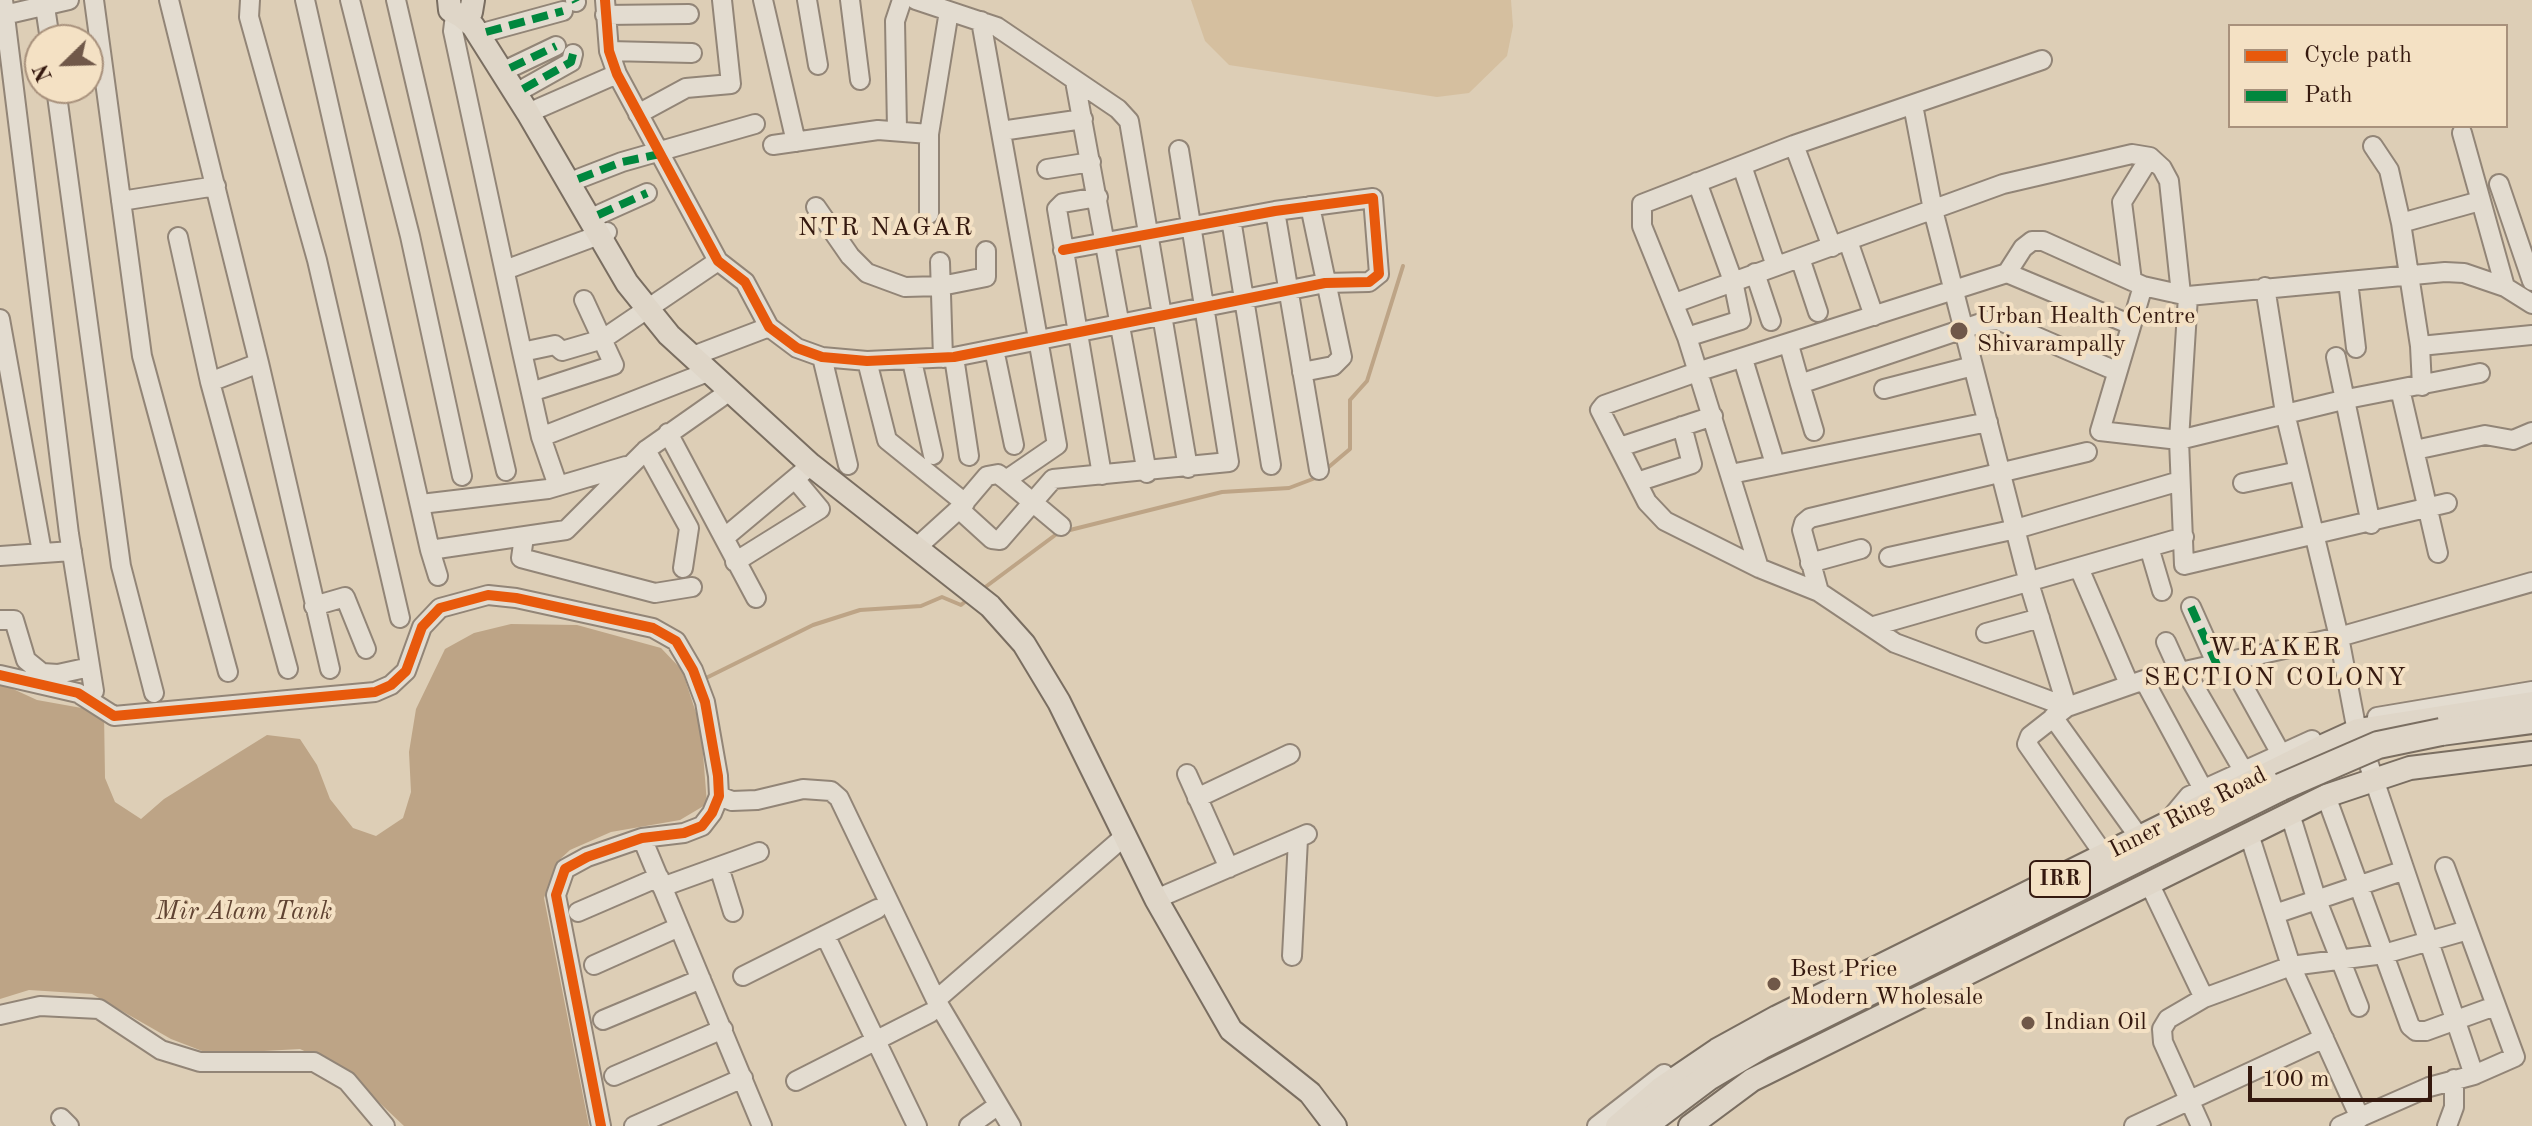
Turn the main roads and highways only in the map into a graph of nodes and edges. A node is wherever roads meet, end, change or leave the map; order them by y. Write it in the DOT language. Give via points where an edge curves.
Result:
graph roads {
  1 [pos="462,8"];
  2 [pos="529,103"];
  3 [pos="601,227"];
  4 [pos="2532,703"];
  5 [pos="2532,720"];
  6 [pos="2532,736"];
  7 [pos="2532,753"];
  8 [pos="1335,1126"];
  9 [pos="1617,1126"];
  10 [pos="1643,1126"];
  11 [pos="1666,1126"];
  12 [pos="1690,1126"];
  1 -- 2 [label="main road"];
  1 -- 2 [label="main road" via="486,32"];
  2 -- 3 [label="main road"];
  2 -- 3 [label="main road" via="578,179"];
  3 -- 8 [label="main road" via="651,308 803,472 916,548 990,606 1024,644 1059,702 1156,899 1231,1030 1310,1093"];
  4 -- 9 [label="main road, Inner Ring Road / IRR" via="2357,726 1777,1017 1661,1088"];
  5 -- 10 [label="highway, bridge" via="2408,737 2315,771 1762,1045"];
  6 -- 11 [label="highway" via="2410,753 2321,785 1769,1059"];
  7 -- 12 [label="main road, Inner Ring Road / IRR" via="2410,768 2326,796 1752,1080"];
}
